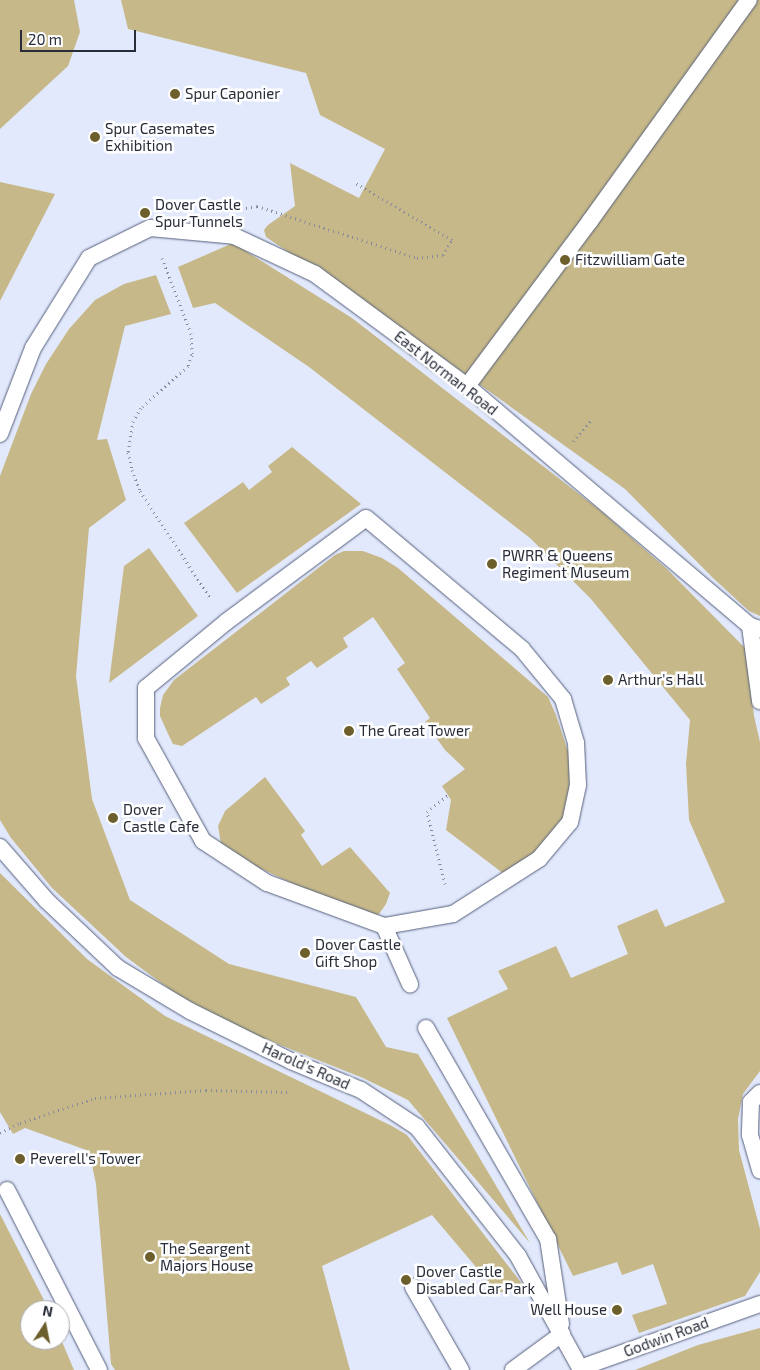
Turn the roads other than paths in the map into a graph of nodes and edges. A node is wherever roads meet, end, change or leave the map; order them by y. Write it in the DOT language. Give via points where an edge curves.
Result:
graph roads {
  1 [pos="749,0"];
  2 [pos="466,386"];
  3 [pos="0,434"];
  4 [pos="755,628"];
  5 [pos="760,701"];
  6 [pos="0,847"];
  7 [pos="384,926"];
  8 [pos="410,984"];
  9 [pos="426,1028"];
  10 [pos="760,1093"];
  11 [pos="760,1172"];
  12 [pos="7,1190"];
  13 [pos="413,1287"];
  14 [pos="760,1304"];
  15 [pos="562,1334"];
  16 [pos="581,1369"];
  17 [pos="99,1370"];
  18 [pos="460,1370"];
  19 [pos="512,1370"];
  1 -- 2 [label="lane"];
  2 -- 3 [label="lane, East Norman Road" via="315,274 234,236 150,228 89,258 33,348"];
  2 -- 4 [label="lane, East Norman Road"];
  4 -- 5 [label="lane"];
  6 -- 15 [label="lane, Harold's Road" via="46,900 118,968 190,1011 291,1061 361,1090 417,1127 518,1256"];
  7 -- 7 [label="lane" via="452,914 539,859 570,822 578,785 576,743 563,699 522,650 366,518 226,622 146,688 146,738 204,841 268,883"];
  7 -- 8 [label="lane"];
  9 -- 15 [label="lane" via="548,1239"];
  10 -- 11 [label="lane" via="751,1102 750,1135"];
  12 -- 17 [label="lane"];
  13 -- 18 [label="lane"];
  14 -- 16 [label="lane, Godwin Road"];
  15 -- 16 [label="lane, Godwin Road"];
  15 -- 19 [label="lane"];
}
